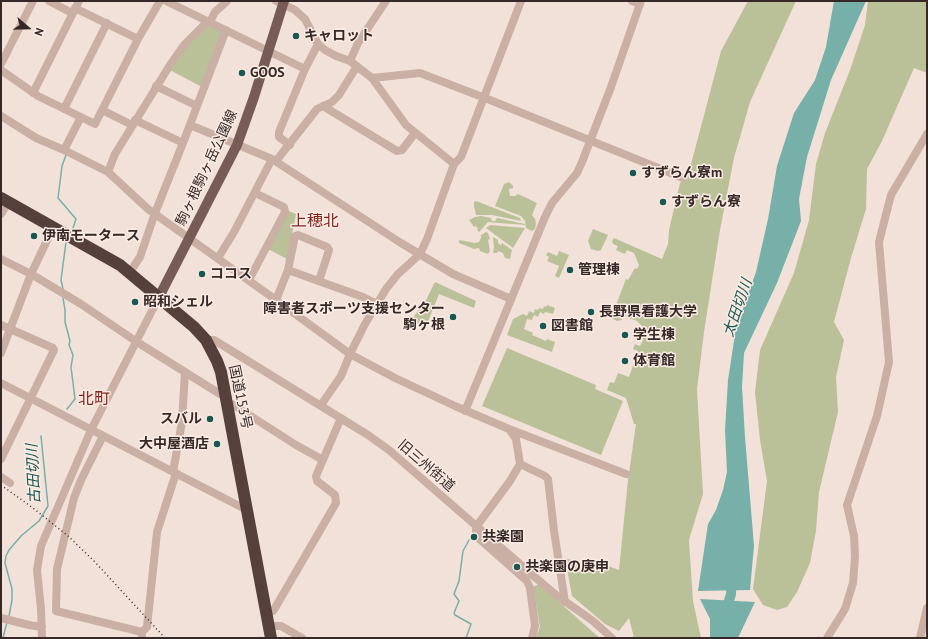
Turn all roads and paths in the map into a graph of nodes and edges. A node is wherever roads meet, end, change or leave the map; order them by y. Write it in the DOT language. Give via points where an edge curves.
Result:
graph roads {
  1 [pos="33,1"];
  2 [pos="49,1"];
  3 [pos="160,1"];
  4 [pos="166,1"];
  5 [pos="227,1"];
  6 [pos="386,1"];
  7 [pos="521,1"];
  8 [pos="281,2"];
  9 [pos="637,2"];
  10 [pos="76,7"];
  11 [pos="208,21"];
  12 [pos="107,23"];
  13 [pos="226,30"];
  14 [pos="138,38"];
  15 [pos="318,44"];
  16 [pos="269,52"];
  17 [pos="350,61"];
  18 [pos="1,64"];
  19 [pos="357,66"];
  20 [pos="305,69"];
  21 [pos="1,70"];
  22 [pos="372,78"];
  23 [pos="156,86"];
  24 [pos="33,93"];
  25 [pos="485,98"];
  26 [pos="197,106"];
  27 [pos="323,106"];
  28 [pos="64,109"];
  29 [pos="102,110"];
  30 [pos="1,116"];
  31 [pos="81,117"];
  32 [pos="134,122"];
  33 [pos="190,125"];
  34 [pos="415,133"];
  35 [pos="927,134"];
  36 [pos="590,140"];
  37 [pos="183,143"];
  38 [pos="236,145"];
  39 [pos="290,145"];
  40 [pos="64,150"];
  41 [pos="274,160"];
  42 [pos="454,164"];
  43 [pos="108,172"];
  44 [pos="684,178"];
  45 [pos="255,192"];
  46 [pos="5,200"];
  47 [pos="155,213"];
  48 [pos="1,214"];
  49 [pos="53,228"];
  50 [pos="190,238"];
  51 [pos="420,254"];
  52 [pos="218,258"];
  53 [pos="1,259"];
  54 [pos="288,270"];
  55 [pos="130,272"];
  56 [pos="31,274"];
  57 [pos="249,280"];
  58 [pos="319,281"];
  59 [pos="159,297"];
  60 [pos="511,299"];
  61 [pos="276,300"];
  62 [pos="376,304"];
  63 [pos="1,325"];
  64 [pos="10,329"];
  65 [pos="206,340"];
  66 [pos="137,342"];
  67 [pos="1,353"];
  68 [pos="350,354"];
  69 [pos="185,372"];
  70 [pos="1,383"];
  71 [pos="31,399"];
  72 [pos="226,399"];
  73 [pos="321,405"];
  74 [pos="465,411"];
  75 [pos="341,418"];
  76 [pos="509,429"];
  77 [pos="91,430"];
  78 [pos="103,436"];
  79 [pos="1,459"];
  80 [pos="323,460"];
  81 [pos="520,464"];
  82 [pos="174,473"];
  83 [pos="626,474"];
  84 [pos="1,477"];
  85 [pos="10,483"];
  86 [pos="247,510"];
  87 [pos="476,527"];
  88 [pos="565,602"];
  89 [pos="927,608"];
  90 [pos="267,613"];
  91 [pos="1,618"];
  92 [pos="42,627"];
  93 [pos="270,632"];
  94 [pos="142,635"];
  95 [pos="42,638"];
  96 [pos="302,638"];
  97 [pos="532,638"];
  98 [pos="612,638"];
  99 [pos="827,638"];
  100 [pos="920,638"];
  1 -- 18 [label="street"];
  2 -- 10 [label="street"];
  3 -- 14 [label="street"];
  4 -- 11 [label="street"];
  5 -- 11 [label="street"];
  6 -- 17 [label="street" via="358,43"];
  7 -- 25 [label="street"];
  8 -- 15 [label="street" via="305,19"];
  8 -- 16 [label="main road, 駒ヶ根駒ヶ岳公園線"];
  9 -- 36 [label="street" via="611,87"];
  10 -- 12 [label="street"];
  10 -- 24 [label="street"];
  11 -- 13 [label="street"];
  11 -- 23 [label="street" via="184,46"];
  12 -- 14 [label="street"];
  12 -- 28 [label="street"];
  13 -- 16 [label="street"];
  13 -- 26 [label="street"];
  14 -- 29 [label="street"];
  15 -- 17 [label="street" via="336,56"];
  15 -- 20 [label="street"];
  16 -- 20 [label="street"];
  16 -- 38 [label="main road, 駒ヶ根駒ヶ岳公園線"];
  17 -- 19 [label="street"];
  19 -- 22 [label="street"];
  19 -- 27 [label="street" via="339,94 332,102"];
  20 -- 39 [label="street" via="279,132 279,137"];
  21 -- 24 [label="street"];
  22 -- 25 [label="street" via="420,73"];
  22 -- 34 [label="street" via="406,125"];
  23 -- 26 [label="street"];
  23 -- 32 [label="street"];
  24 -- 28 [label="street"];
  25 -- 36 [label="street"];
  25 -- 42 [label="street" via="461,157"];
  26 -- 33 [label="street"];
  27 -- 34 [label="street" via="397,152 402,150"];
  27 -- 39 [label="street" via="317,109"];
  28 -- 31 [label="street"];
  29 -- 31 [label="street" via="95,124"];
  29 -- 32 [label="street"];
  30 -- 40 [label="street" via="36,138"];
  31 -- 40 [label="street"];
  32 -- 37 [label="street"];
  32 -- 43 [label="street" via="115,154"];
  33 -- 37 [label="street"];
  33 -- 38 [label="street"];
  34 -- 42 [label="street"];
  35 -- 99 [label="street" via="891,195 878,242 889,362 877,416 847,505 854,536 853,583 844,609"];
  36 -- 44 [label="street"];
  36 -- 60 [label="street" via="577,173 552,203 545,217"];
  37 -- 47 [label="street"];
  38 -- 41 [label="street"];
  38 -- 50 [label="main road, 駒ヶ根駒ヶ岳公園線"];
  39 -- 41 [label="street"];
  40 -- 43 [label="street"];
  41 -- 45 [label="street"];
  41 -- 51 [label="street"];
  42 -- 51 [label="street"];
  43 -- 47 [label="street"];
  45 -- 52 [label="street"];
  45 -- 57 [label="street" via="284,207 285,212"];
  46 -- 48 [label="street"];
  46 -- 49 [label="highway, 国道153号"];
  47 -- 50 [label="street"];
  47 -- 55 [label="street" via="140,257"];
  49 -- 55 [label="highway, 国道153号"];
  49 -- 56 [label="street"];
  50 -- 52 [label="street"];
  50 -- 59 [label="main road, 駒ヶ根駒ヶ岳公園線"];
  51 -- 60 [label="street" via="453,274"];
  51 -- 62 [label="street" via="398,274"];
  52 -- 57 [label="street"];
  53 -- 56 [label="street"];
  54 -- 58 [label="street"];
  54 -- 58 [label="street" via="295,236 298,235 329,250"];
  54 -- 61 [label="street"];
  55 -- 59 [label="highway, 国道153号"];
  56 -- 64 [label="street"];
  56 -- 66 [label="street"];
  57 -- 61 [label="street"];
  58 -- 62 [label="street"];
  59 -- 65 [label="highway, 国道153号"];
  59 -- 66 [label="street"];
  60 -- 74 [label="street"];
  61 -- 68 [label="street"];
  62 -- 68 [label="street"];
  63 -- 64 [label="street"];
  64 -- 67 [label="street"];
  64 -- 71 [label="street" via="54,350"];
  65 -- 72 [label="highway, 国道153号" via="221,372"];
  65 -- 73 [label="street, 旧三州街道" via="214,340"];
  66 -- 69 [label="street"];
  66 -- 77 [label="street"];
  68 -- 73 [label="street" via="340,376"];
  68 -- 74 [label="street"];
  69 -- 72 [label="street"];
  69 -- 82 [label="street" via="182,422"];
  70 -- 71 [label="street"];
  71 -- 77 [label="street"];
  71 -- 79 [label="street"];
  72 -- 80 [label="street"];
  72 -- 86 [label="highway, 国道153号"];
  73 -- 75 [label="street, 旧三州街道"];
  74 -- 76 [label="street"];
  75 -- 80 [label="street"];
  75 -- 87 [label="street, 旧三州街道" via="389,450"];
  76 -- 81 [label="street" via="516,439"];
  76 -- 83 [label="street"];
  77 -- 78 [label="street"];
  77 -- 92 [label="street" via="41,546 37,570"];
  78 -- 82 [label="street"];
  78 -- 94 [label="street" via="74,498 57,569 56,611"];
  80 -- 90 [label="street" via="316,476 317,481 335,495 333,511 275,608"];
  81 -- 87 [label="street"];
  81 -- 88 [label="street" via="548,479"];
  82 -- 86 [label="street"];
  82 -- 94 [label="street" via="157,532 147,627"];
  84 -- 85 [label="street"];
  86 -- 90 [label="highway, 国道153号"];
  87 -- 88 [label="street, 旧三州街道"];
  87 -- 97 [label="street" via="476,536 529,584 535,626"];
  88 -- 98 [label="street, 旧三州街道"];
  89 -- 100 [label="street"];
  90 -- 93 [label="highway, 国道153号"];
  91 -- 92 [label="street"];
  92 -- 95 [label="street"];
  93 -- 96 [label="street" via="281,626"];
}
